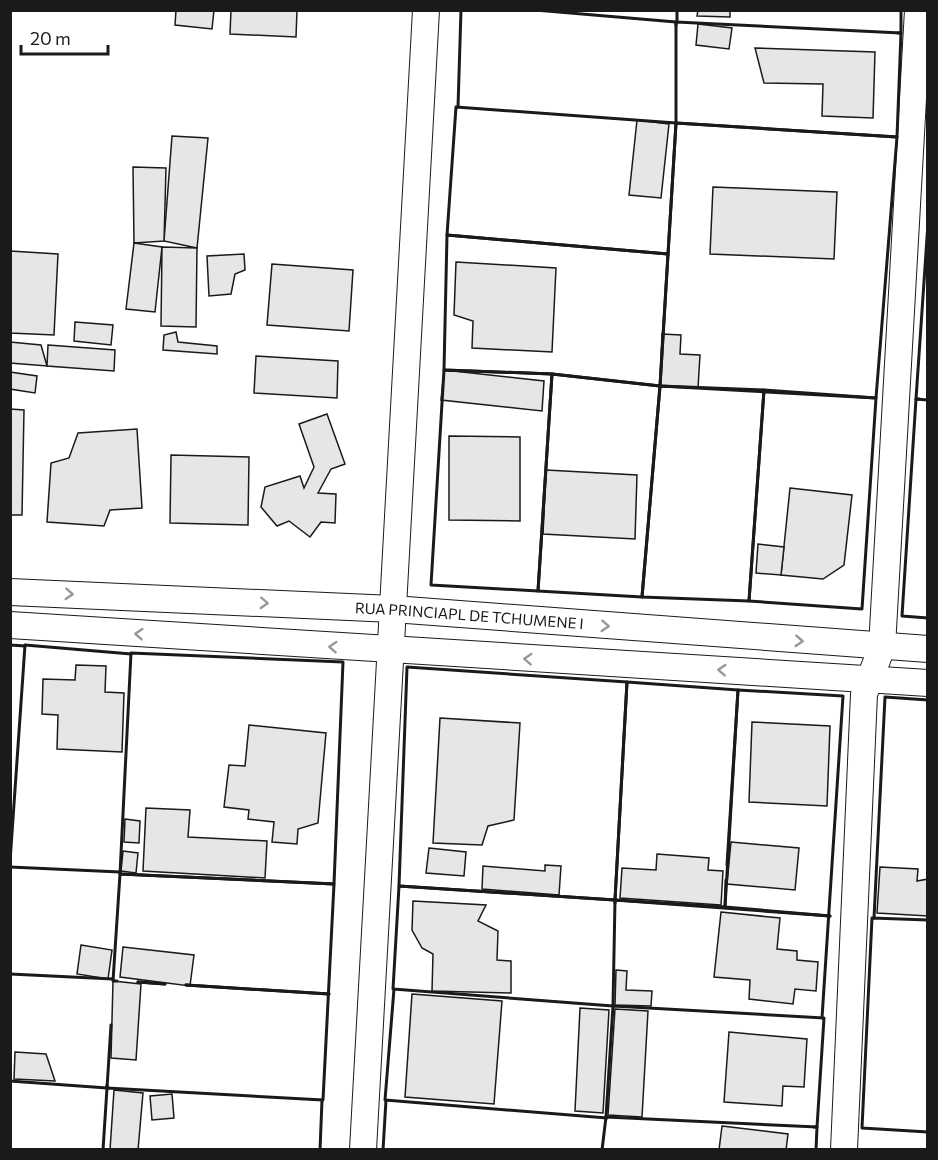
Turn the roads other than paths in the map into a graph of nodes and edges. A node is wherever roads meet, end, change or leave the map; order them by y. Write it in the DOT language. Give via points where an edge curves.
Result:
graph roads {
  1 [pos="426,10"];
  2 [pos="918,10"];
  3 [pos="920,154"];
  4 [pos="10,592"];
  5 [pos="393,609"];
  6 [pos="10,625"];
  7 [pos="882,647"];
  8 [pos="927,649"];
  9 [pos="391,651"];
  10 [pos="871,679"];
  11 [pos="927,683"];
  12 [pos="363,1149"];
  13 [pos="843,1149"];
  1 -- 5 [label="street"];
  2 -- 3 [label="street"];
  3 -- 7 [label="street"];
  4 -- 5 [label="street, RUA PRINCIAPL DE TCHUMENE I, one-way"];
  5 -- 7 [label="street, RUA PRINCIAPL DE TCHUMENE I, one-way"];
  5 -- 9 [label="street"];
  9 -- 6 [label="street, one-way"];
  7 -- 8 [label="street, RUA PRINCIAPL DE TCHUMENE I"];
  7 -- 10 [label="street"];
  10 -- 9 [label="street, one-way"];
  9 -- 12 [label="street"];
  10 -- 11 [label="street"];
  10 -- 13 [label="street" via="864,694"];
}
